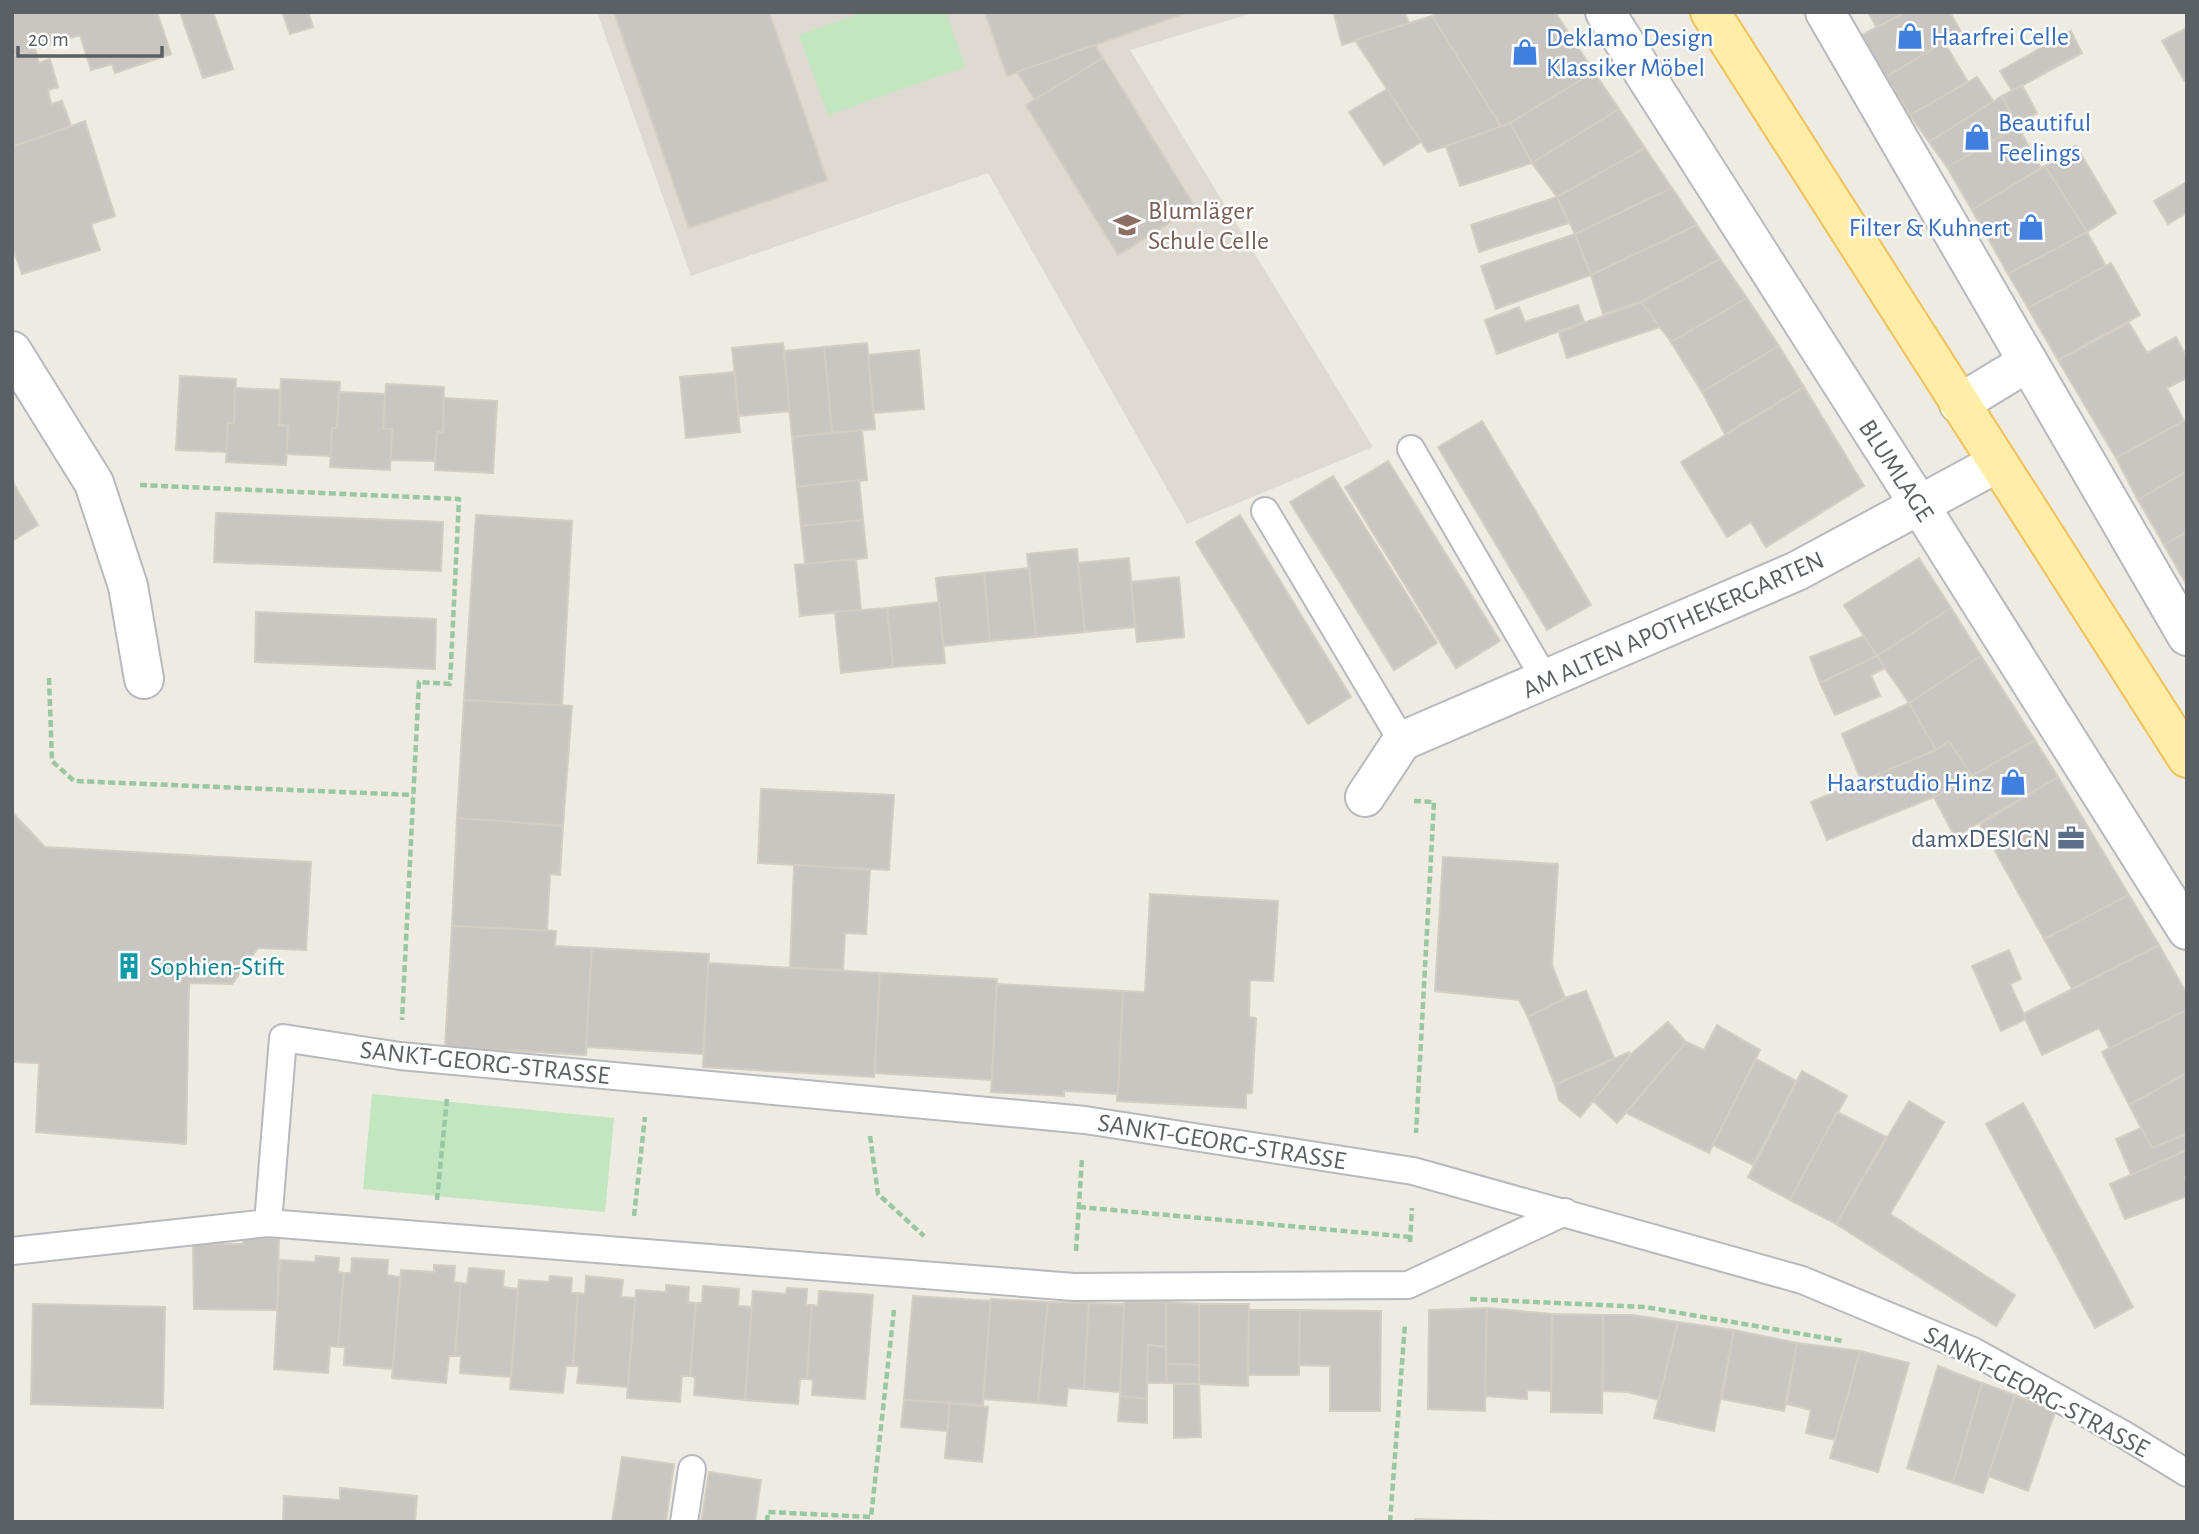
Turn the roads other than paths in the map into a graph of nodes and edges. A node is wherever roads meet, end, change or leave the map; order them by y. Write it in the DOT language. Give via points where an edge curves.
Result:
graph roads {
  1 [pos="1605,12"];
  2 [pos="1710,12"];
  3 [pos="1825,12"];
  4 [pos="12,351"];
  5 [pos="2028,362"];
  6 [pos="1959,404"];
  7 [pos="1411,449"];
  8 [pos="1997,463"];
  9 [pos="1920,506"];
  10 [pos="1265,511"];
  11 [pos="2187,636"];
  12 [pos="144,679"];
  13 [pos="1546,681"];
  14 [pos="1402,741"];
  15 [pos="2187,758"];
  16 [pos="1365,797"];
  17 [pos="2187,930"];
  18 [pos="1565,1212"];
  19 [pos="268,1223"];
  20 [pos="12,1251"];
  21 [pos="692,1469"];
  22 [pos="2187,1473"];
  23 [pos="684,1522"];
  1 -- 9 [label="street, BLUMLAGE"];
  2 -- 6 [label="main road"];
  3 -- 5 [label="street"];
  4 -- 12 [label="street" via="94,483 128,586"];
  5 -- 6 [label="street"];
  5 -- 11 [label="street"];
  6 -- 8 [label="main road"];
  7 -- 13 [label="lane"];
  8 -- 9 [label="street, AM ALTEN APOTHEKERGARTEN"];
  8 -- 15 [label="main road"];
  9 -- 13 [label="street, AM ALTEN APOTHEKERGARTEN" via="1797,571"];
  9 -- 17 [label="street, BLUMLAGE"];
  10 -- 14 [label="lane"];
  13 -- 14 [label="street, AM ALTEN APOTHEKERGARTEN"];
  14 -- 16 [label="street"];
  18 -- 19 [label="lane" via="1408,1285 1074,1287"];
  18 -- 19 [label="lane, SANKT-GEORG-STRASSE" via="1413,1171 1085,1120 400,1056 283,1038"];
  18 -- 22 [label="lane, SANKT-GEORG-STRASSE" via="1802,1280 1895,1317 1973,1351"];
  19 -- 20 [label="lane"];
  21 -- 23 [label="lane"];
}
